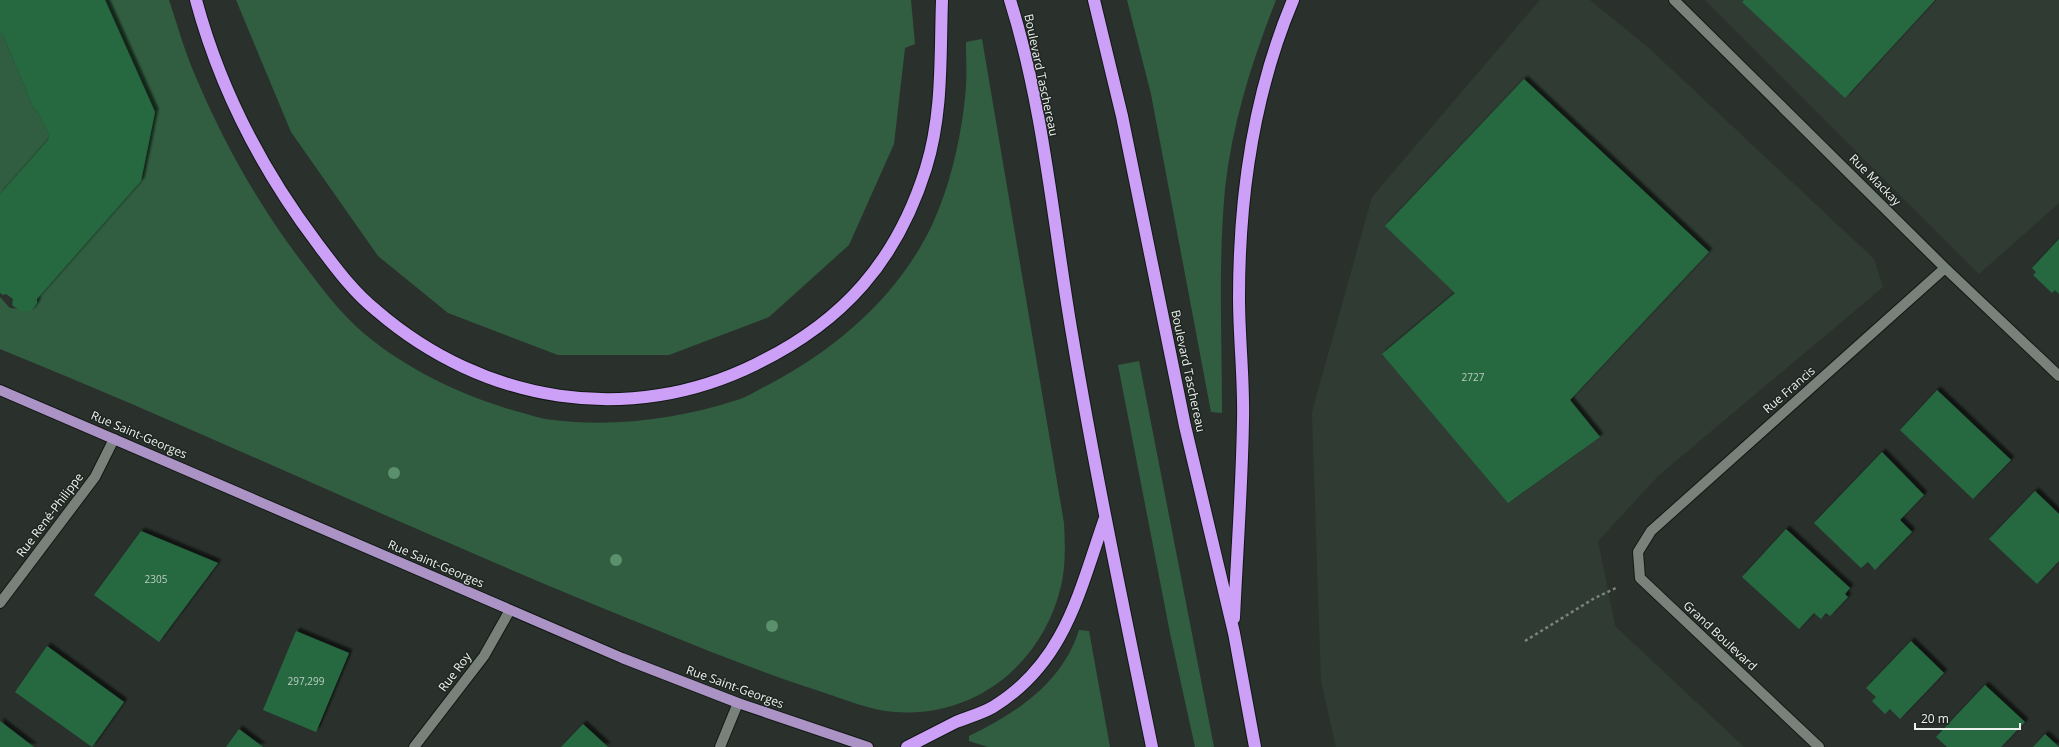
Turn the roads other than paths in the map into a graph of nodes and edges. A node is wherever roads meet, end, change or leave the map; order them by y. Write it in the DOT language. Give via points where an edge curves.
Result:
graph roads {
  1 [pos="196,0"];
  2 [pos="942,0"];
  3 [pos="1010,0"];
  4 [pos="1094,0"];
  5 [pos="1293,0"];
  6 [pos="1674,0"];
  7 [pos="1945,268"];
  8 [pos="2059,376"];
  9 [pos="0,390"];
  10 [pos="114,439"];
  11 [pos="1105,517"];
  12 [pos="1640,578"];
  13 [pos="0,604"];
  14 [pos="510,610"];
  15 [pos="1234,633"];
  16 [pos="738,703"];
  17 [pos="414,747"];
  18 [pos="720,747"];
  19 [pos="868,747"];
  20 [pos="907,747"];
  21 [pos="1152,747"];
  22 [pos="1255,747"];
  23 [pos="1819,747"];
  1 -- 2 [label="highway" via="223,81 253,146 296,215 360,296 377,312 433,351 488,378 550,395 611,399 674,392 709,384 739,373 788,348 814,331 855,295 906,220 927,166 939,103"];
  3 -- 11 [label="highway, Boulevard Taschereau" via="1020,32 1038,122 1072,335"];
  4 -- 15 [label="highway, Boulevard Taschereau" via="1122,116 1185,426"];
  5 -- 15 [label="highway" via="1266,77 1246,168 1239,269 1243,419"];
  6 -- 7 [label="street, Rue Mackay"];
  7 -- 8 [label="street, Rue Mackay"];
  7 -- 12 [label="street, Rue Francis" via="1651,531 1638,552"];
  9 -- 10 [label="main road, Rue Saint-Georges"];
  10 -- 13 [label="street, Rue René-Philippe" via="96,477"];
  10 -- 14 [label="main road, Rue Saint-Georges"];
  11 -- 20 [label="highway" via="1070,617 1052,652 1037,671 1019,688 992,707"];
  11 -- 21 [label="highway, Boulevard Taschereau"];
  12 -- 23 [label="street, Grand Boulevard"];
  14 -- 16 [label="main road, Rue Saint-Georges" via="622,658"];
  14 -- 17 [label="street, Rue Roy" via="484,656"];
  15 -- 22 [label="highway, Boulevard Taschereau"];
  16 -- 18 [label="street"];
  16 -- 19 [label="main road, Rue Saint-Georges"];
}
